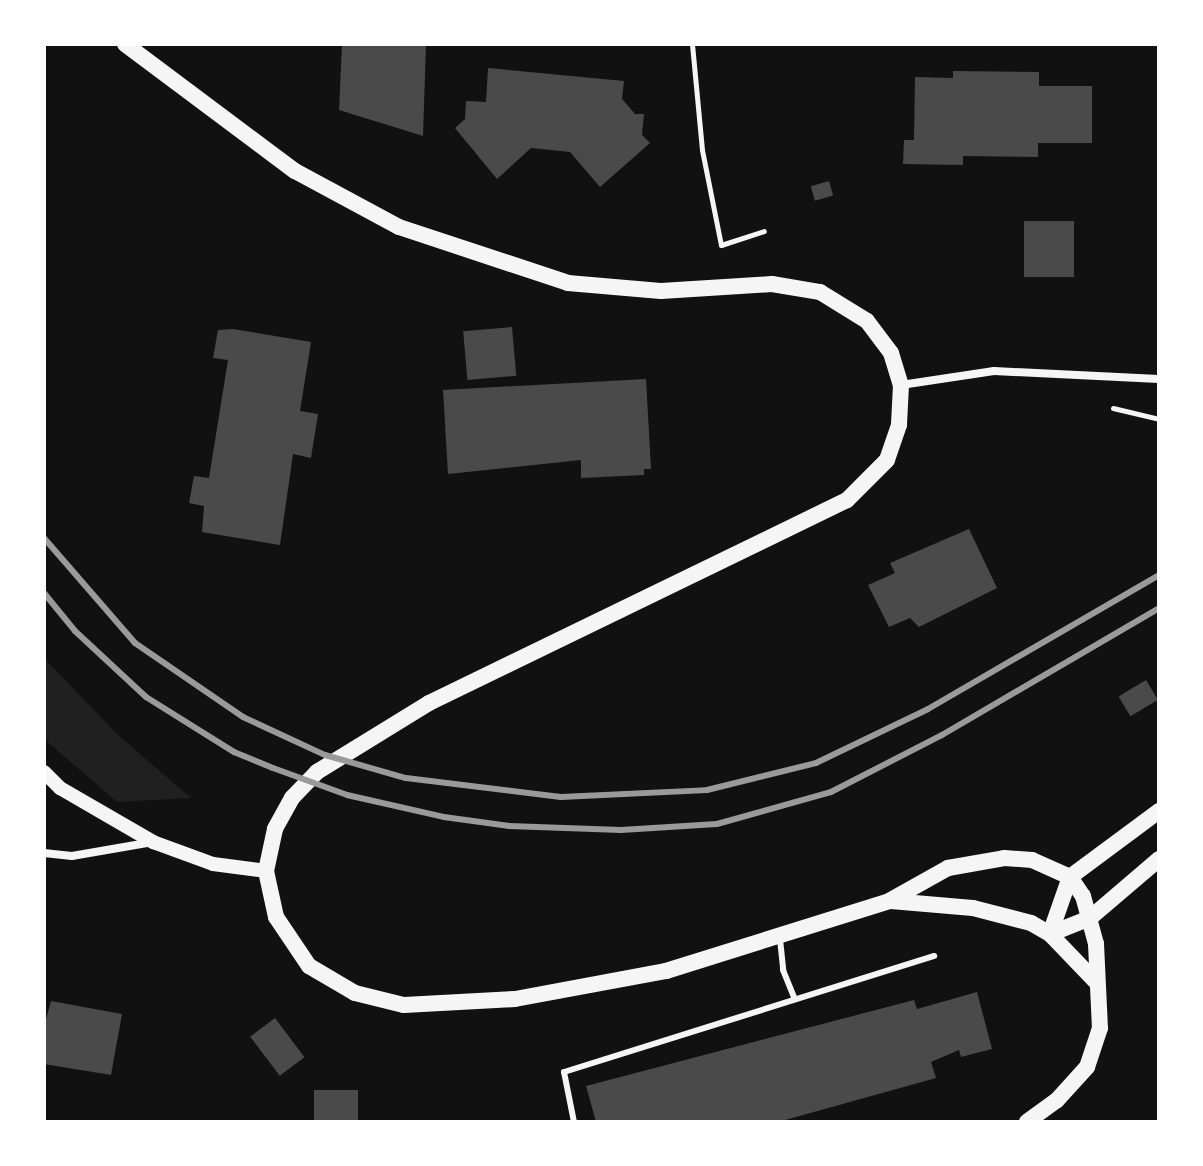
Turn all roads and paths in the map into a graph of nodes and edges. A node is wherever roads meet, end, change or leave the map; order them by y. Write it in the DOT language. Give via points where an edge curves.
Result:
graph roads {
  1 [pos="125,44"];
  2 [pos="692,44"];
  3 [pos="764,231"];
  4 [pos="1159,379"];
  5 [pos="901,385"];
  6 [pos="44,772"];
  7 [pos="1159,811"];
  8 [pos="153,842"];
  9 [pos="44,853"];
  10 [pos="1159,859"];
  11 [pos="266,871"];
  12 [pos="1070,877"];
  13 [pos="889,901"];
  14 [pos="1090,918"];
  15 [pos="1050,934"];
  16 [pos="779,935"];
  17 [pos="934,956"];
  18 [pos="1097,983"];
  19 [pos="795,999"];
  20 [pos="574,1122"];
  21 [pos="1027,1122"];
  1 -- 5 [label="main road" via="295,171 399,227 568,283 661,291 772,284 820,292 867,321 891,353"];
  2 -- 3 [label="path" via="702,150 721,245"];
  4 -- 5 [label="street" via="994,371"];
  5 -- 11 [label="main road" via="899,425 887,460 847,500 429,703 344,751 292,798 275,829"];
  6 -- 8 [label="street" via="60,788"];
  7 -- 12 [label="main road"];
  8 -- 9 [label="street" via="72,856"];
  8 -- 11 [label="street" via="213,864"];
  10 -- 14 [label="main road"];
  11 -- 16 [label="main road" via="276,917 309,966 355,993 404,1005 515,999 666,971"];
  12 -- 13 [label="main road" via="1032,860 979,860 948,868"];
  12 -- 14 [label="main road"];
  12 -- 15 [label="main road"];
  13 -- 15 [label="main road" via="973,908 1031,923"];
  13 -- 16 [label="main road"];
  14 -- 15 [label="main road"];
  14 -- 18 [label="main road"];
  15 -- 18 [label="main road"];
  16 -- 19 [label="lane" via="783,970"];
  17 -- 19 [label="lane"];
  18 -- 21 [label="main road" via="1100,1028 1087,1067 1057,1100"];
  19 -- 20 [label="lane" via="564,1072"];
}
